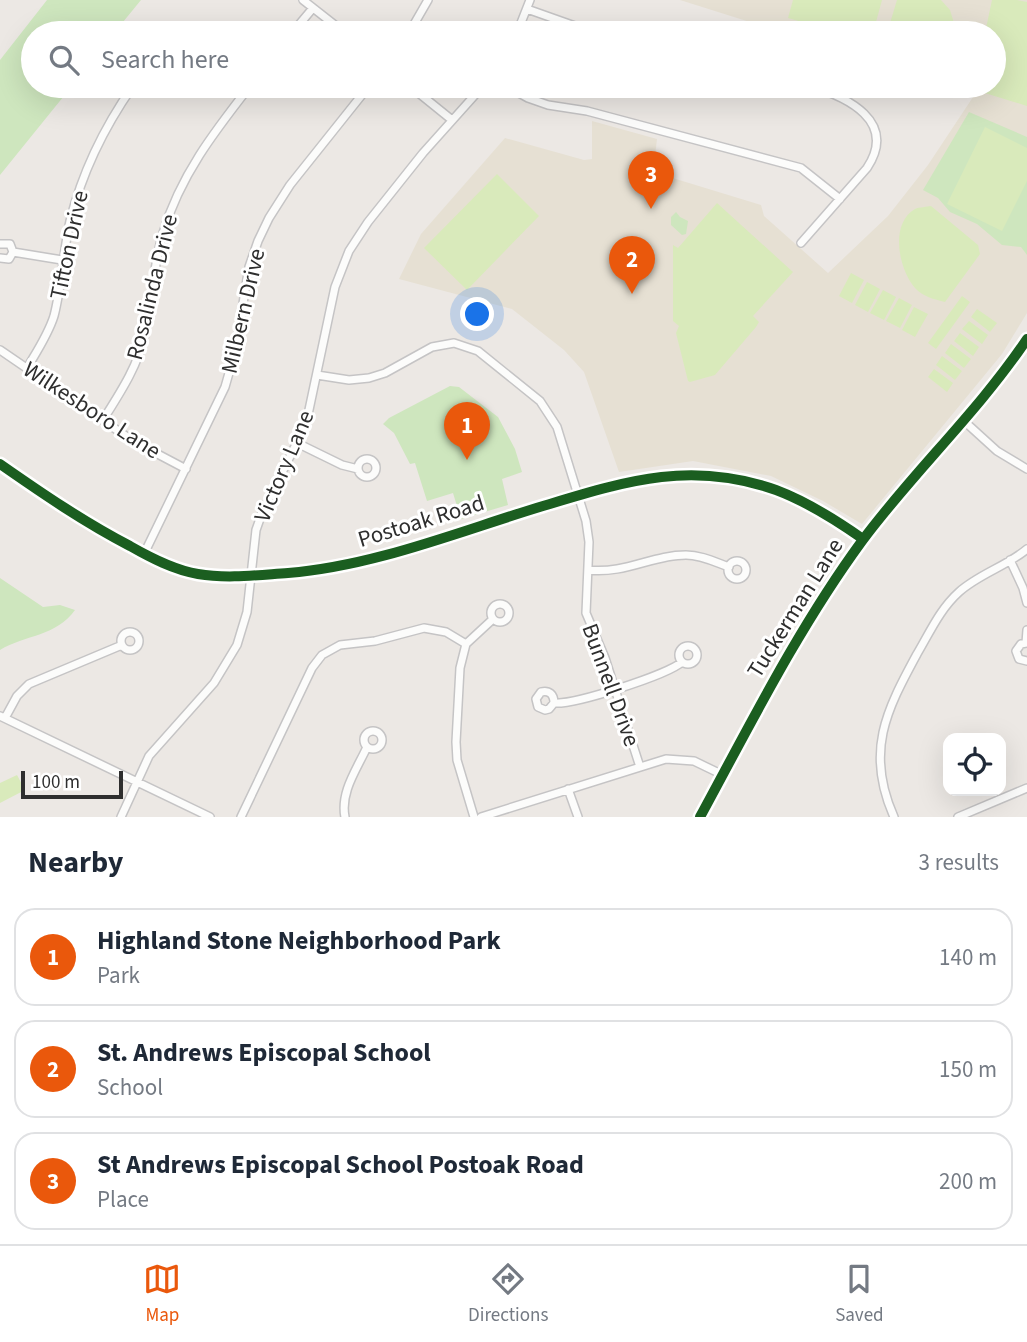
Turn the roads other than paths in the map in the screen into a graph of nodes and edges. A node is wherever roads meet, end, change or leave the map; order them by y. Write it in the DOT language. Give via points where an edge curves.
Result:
graph roads {
  1 [pos="303,0"];
  2 [pos="428,0"];
  3 [pos="530,0"];
  4 [pos="313,8"];
  5 [pos="527,9"];
  6 [pos="302,21"];
  7 [pos="330,21"];
  8 [pos="416,21"];
  9 [pos="522,21"];
  10 [pos="561,21"];
  11 [pos="125,98"];
  12 [pos="241,98"];
  13 [pos="359,98"];
  14 [pos="425,98"];
  15 [pos="472,98"];
  16 [pos="528,98"];
  17 [pos="843,98"];
  18 [pos="452,120"];
  19 [pos="840,199"];
  20 [pos="801,243"];
  21 [pos="0,244"];
  22 [pos="13,251"];
  23 [pos="0,258"];
  24 [pos="62,260"];
  25 [pos="1027,339"];
  26 [pos="0,350"];
  27 [pos="27,368"];
  28 [pos="317,375"];
  29 [pos="103,420"];
  30 [pos="964,421"];
  31 [pos="297,443"];
  32 [pos="0,464"];
  33 [pos="186,469"];
  34 [pos="358,469"];
  35 [pos="1027,469"];
  36 [pos="578,495"];
  37 [pos="863,539"];
  38 [pos="1027,549"];
  39 [pos="144,554"];
  40 [pos="1010,560"];
  41 [pos="729,567"];
  42 [pos="587,570"];
  43 [pos="251,576"];
  44 [pos="1027,603"];
  45 [pos="493,619"];
  46 [pos="1027,630"];
  47 [pos="1027,643"];
  48 [pos="466,644"];
  49 [pos="122,645"];
  50 [pos="1027,661"];
  51 [pos="682,662"];
  52 [pos="615,688"];
  53 [pos="554,703"];
  54 [pos="3,717"];
  55 [pos="367,747"];
  56 [pos="640,767"];
  57 [pos="723,775"];
  58 [pos="136,781"];
  59 [pos="1027,788"];
  60 [pos="568,789"];
  61 [pos="121,817"];
  62 [pos="210,817"];
  63 [pos="241,817"];
  64 [pos="345,817"];
  65 [pos="474,817"];
  66 [pos="481,817"];
  67 [pos="578,817"];
  68 [pos="700,817"];
  69 [pos="894,817"];
  70 [pos="958,817"];
  1 -- 4 [label="street"];
  2 -- 8 [label="street"];
  3 -- 5 [label="street"];
  4 -- 6 [label="street"];
  4 -- 7 [label="street"];
  5 -- 9 [label="street"];
  5 -- 10 [label="street"];
  11 -- 24 [label="street, Tifton Drive" via="93,155 71,217"];
  12 -- 29 [label="street, Rosalinda Drive" via="201,150 178,194 158,250 145,335"];
  13 -- 33 [label="street, Milbern Drive" via="269,218 250,267 229,376"];
  14 -- 18 [label="street"];
  15 -- 18 [label="street, Victory Lane"];
  16 -- 19 [label="street" via="801,168"];
  17 -- 19 [label="street" via="868,117 875,148 871,163"];
  18 -- 28 [label="street, Victory Lane" via="383,202 349,251 335,287"];
  19 -- 20 [label="street"];
  21 -- 22 [label="street" via="10,244"];
  22 -- 23 [label="street" via="9,258"];
  22 -- 24 [label="street"];
  24 -- 27 [label="street, Tifton Drive" via="54,316"];
  25 -- 30 [label="main road, Tuckerman Lane"];
  26 -- 27 [label="street, Wilkesboro Lane"];
  27 -- 29 [label="street, Wilkesboro Lane"];
  28 -- 31 [label="street, Victory Lane"];
  28 -- 36 [label="street, Bunnell Drive" via="369,378 440,344 471,347 533,393 548,410"];
  29 -- 33 [label="street, Wilkesboro Lane"];
  30 -- 35 [label="street" via="997,451"];
  30 -- 37 [label="main road, Tuckerman Lane"];
  31 -- 34 [label="street"];
  31 -- 43 [label="street, Victory Lane" via="259,523"];
  32 -- 39 [label="street, Postoak Road" via="71,513"];
  33 -- 39 [label="street, Milbern Drive"];
  36 -- 37 [label="street, Postoak Road" via="639,479 719,477 794,497"];
  36 -- 42 [label="street, Bunnell Drive" via="589,542"];
  36 -- 43 [label="street, Postoak Road" via="355,563"];
  37 -- 57 [label="main road, Tuckerman Lane" via="793,647"];
  38 -- 40 [label="street"];
  39 -- 43 [label="street, Postoak Road" via="195,573"];
  40 -- 44 [label="street"];
  40 -- 69 [label="street" via="950,600 892,702 884,725 881,763"];
  41 -- 42 [label="street" via="683,555 612,571"];
  42 -- 52 [label="street, Bunnell Drive" via="586,613"];
  43 -- 58 [label="street, Victory Lane" via="245,621 232,656 159,744"];
  45 -- 48 [label="street"];
  46 -- 47 [label="street"];
  47 -- 50 [label="street" via="1016,651 1019,659"];
  48 -- 63 [label="street" via="446,632 424,628 326,652 312,668"];
  48 -- 65 [label="street" via="460,668 456,742"];
  49 -- 54 [label="street" via="29,684"];
  51 -- 52 [label="street"];
  52 -- 53 [label="street"];
  52 -- 56 [label="street, Bunnell Drive"];
  54 -- 58 [label="street"];
  55 -- 64 [label="street" via="345,793"];
  56 -- 57 [label="street" via="677,758"];
  56 -- 60 [label="street"];
  57 -- 68 [label="main road, Tuckerman Lane"];
  58 -- 61 [label="street, Victory Lane"];
  58 -- 62 [label="street"];
  59 -- 70 [label="street"];
  60 -- 66 [label="street"];
  60 -- 67 [label="street"];
}
